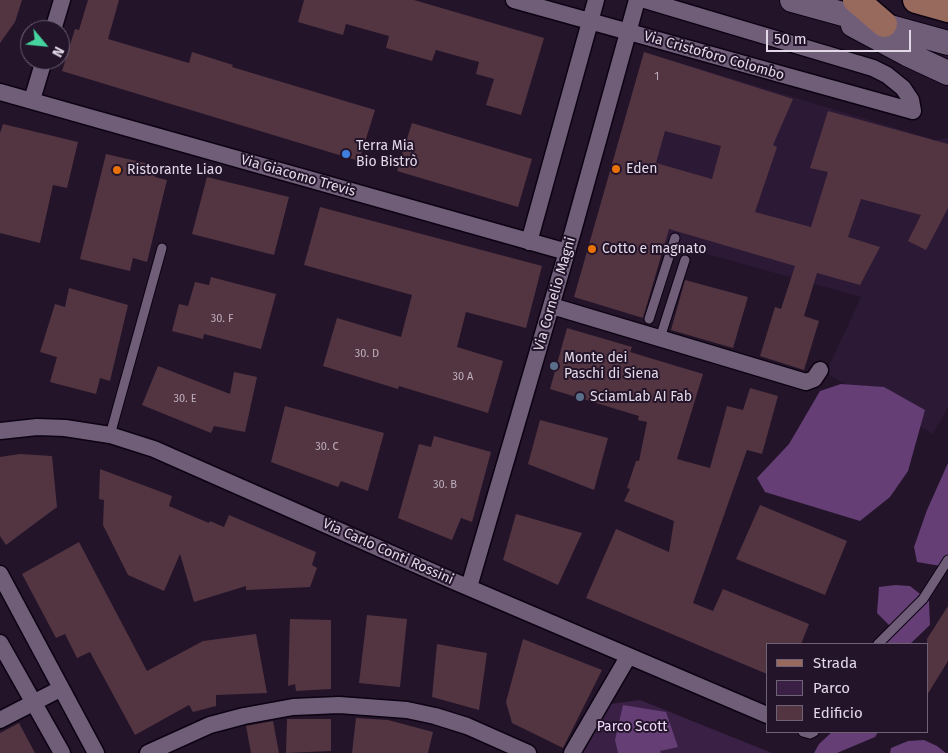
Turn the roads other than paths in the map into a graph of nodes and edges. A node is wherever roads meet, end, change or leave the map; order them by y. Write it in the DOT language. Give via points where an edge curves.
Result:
graph roads {
  1 [pos="62,0"];
  2 [pos="514,0"];
  3 [pos="596,0"];
  4 [pos="637,0"];
  5 [pos="645,0"];
  6 [pos="792,0"];
  7 [pos="856,0"];
  8 [pos="916,0"];
  9 [pos="825,8"];
  10 [pos="948,9"];
  11 [pos="56,20"];
  12 [pos="591,21"];
  13 [pos="884,24"];
  14 [pos="628,32"];
  15 [pos="948,43"];
  16 [pos="41,70"];
  17 [pos="948,73"];
  18 [pos="0,92"];
  19 [pos="32,100"];
  20 [pos="675,238"];
  21 [pos="529,242"];
  22 [pos="162,248"];
  23 [pos="567,252"];
  24 [pos="685,260"];
  25 [pos="552,306"];
  26 [pos="649,319"];
  27 [pos="660,338"];
  28 [pos="820,370"];
  29 [pos="0,431"];
  30 [pos="110,435"];
  31 [pos="948,560"];
  32 [pos="0,574"];
  33 [pos="469,587"];
  34 [pos="879,643"];
  35 [pos="0,644"];
  36 [pos="628,657"];
  37 [pos="60,689"];
  38 [pos="34,703"];
  39 [pos="766,715"];
  40 [pos="0,720"];
  41 [pos="62,753"];
  42 [pos="96,753"];
  43 [pos="148,753"];
  44 [pos="528,753"];
  45 [pos="572,753"];
  1 -- 11 [label="street"];
  2 -- 12 [label="street, Via Cristoforo Colombo"];
  3 -- 12 [label="street"];
  4 -- 14 [label="street, Via Cornelio Magni"];
  5 -- 14 [label="street, Via Cristoforo Colombo" via="873,68 887,74 903,88 911,100 913,111"];
  6 -- 9 [label="main road"];
  7 -- 13 [label="main road"];
  8 -- 10 [label="main road"];
  9 -- 13 [label="main road"];
  9 -- 17 [label="main road" via="888,45"];
  12 -- 14 [label="street, Via Cristoforo Colombo"];
  12 -- 21 [label="street"];
  13 -- 15 [label="main road"];
  14 -- 23 [label="street, Via Cornelio Magni"];
  16 -- 19 [label="street"];
  18 -- 19 [label="street, Via Giacomo Trevis"];
  19 -- 21 [label="street, Via Giacomo Trevis"];
  20 -- 26 [label="lane"];
  21 -- 23 [label="street, Via Giacomo Trevis"];
  22 -- 30 [label="lane"];
  23 -- 25 [label="street, Via Cornelio Magni"];
  24 -- 27 [label="lane"];
  25 -- 27 [label="street"];
  25 -- 33 [label="street, Via Cornelio Magni"];
  27 -- 28 [label="street" via="806,382 814,379"];
  29 -- 30 [label="street, Via Carlo Conti Rossini" via="51,427"];
  30 -- 33 [label="street, Via Carlo Conti Rossini" via="176,458"];
  31 -- 34 [label="lane" via="923,599"];
  32 -- 37 [label="street"];
  33 -- 36 [label="street, Via Carlo Conti Rossini"];
  35 -- 38 [label="street"];
  36 -- 39 [label="street, Via Carlo Conti Rossini"];
  36 -- 45 [label="street"];
  37 -- 38 [label="street"];
  37 -- 42 [label="street"];
  38 -- 40 [label="street"];
  38 -- 41 [label="street"];
  43 -- 44 [label="street" via="203,728 244,716 293,707 339,705 407,710 435,716 468,726"];
}
